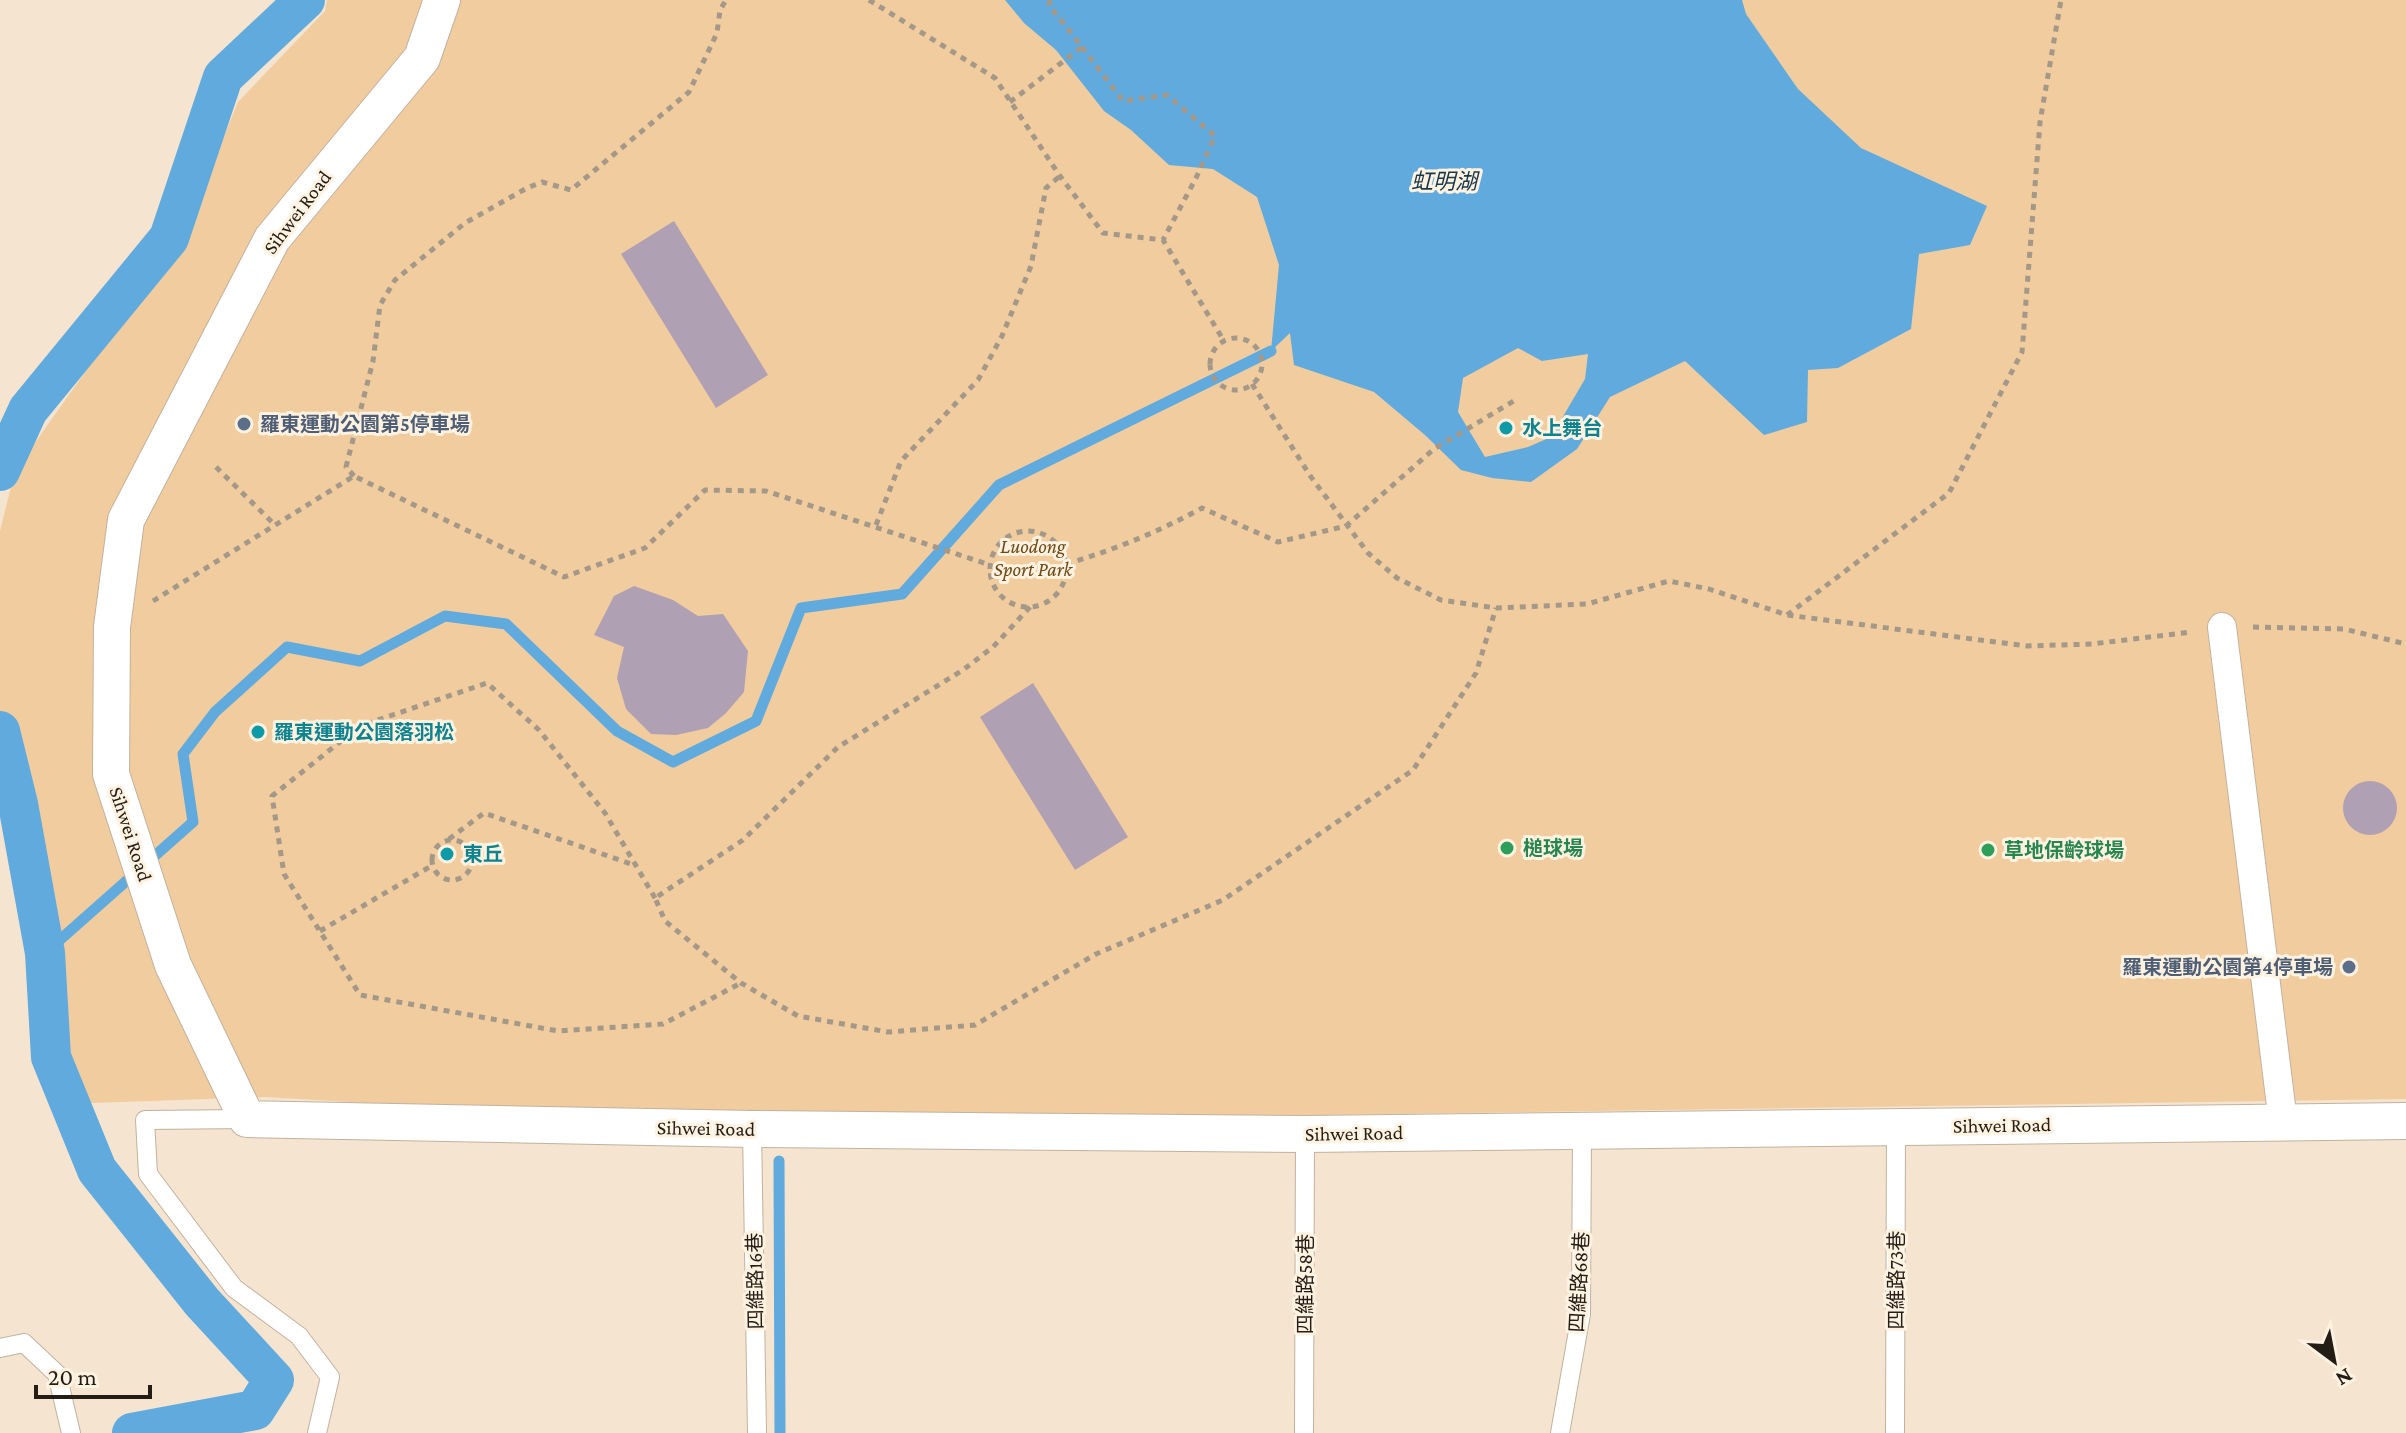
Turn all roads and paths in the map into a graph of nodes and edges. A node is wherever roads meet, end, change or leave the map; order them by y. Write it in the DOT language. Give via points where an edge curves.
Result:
graph roads {
  1 [pos="442,0"];
  2 [pos="726,0"];
  3 [pos="869,0"];
  4 [pos="1050,0"];
  5 [pos="2061,0"];
  6 [pos="1082,47"];
  7 [pos="1010,102"];
  8 [pos="1060,176"];
  9 [pos="1163,240"];
  10 [pos="1224,341"];
  11 [pos="1252,384"];
  12 [pos="1517,399"];
  13 [pos="216,467"];
  14 [pos="354,476"];
  15 [pos="275,525"];
  16 [pos="876,525"];
  17 [pos="1346,526"];
  18 [pos="1066,564"];
  19 [pos="990,565"];
  20 [pos="1030,607"];
  21 [pos="1496,608"];
  22 [pos="1787,615"];
  23 [pos="112,627"];
  24 [pos="2222,627"];
  25 [pos="2406,644"];
  26 [pos="449,839"];
  27 [pos="433,865"];
  28 [pos="635,865"];
  29 [pos="655,898"];
  30 [pos="320,931"];
  31 [pos="741,983"];
  32 [pos="247,1119"];
  33 [pos="2406,1121"];
  34 [pos="2283,1122"];
  35 [pos="1896,1127"];
  36 [pos="752,1129"];
  37 [pos="1582,1130"];
  38 [pos="1305,1134"];
  39 [pos="0,1348"];
  40 [pos="71,1433"];
  41 [pos="317,1433"];
  42 [pos="757,1433"];
  43 [pos="1304,1433"];
  44 [pos="1560,1433"];
  45 [pos="1895,1433"];
  1 -- 23 [label="street, Sihwei Road" via="422,58 272,239 126,520"];
  2 -- 14 [label="path" via="689,92 571,190 542,182 527,188 465,223 395,280 380,305 370,375 346,467"];
  3 -- 7 [label="path" via="995,78"];
  4 -- 6 [label="path"];
  5 -- 22 [label="path" via="2040,122 2022,352 1949,493"];
  6 -- 7 [label="path"];
  6 -- 9 [label="path" via="1123,101 1167,95 1215,136"];
  7 -- 8 [label="path"];
  8 -- 9 [label="path" via="1103,233"];
  8 -- 16 [label="path" via="1046,188 1031,266 1002,336 978,380 901,461"];
  9 -- 10 [label="path"];
  10 -- 11 [label="path" via="1240,338 1255,346 1262,362"];
  10 -- 11 [label="path" via="1210,362 1214,378 1236,390"];
  11 -- 17 [label="path"];
  12 -- 17 [label="path" via="1434,449"];
  13 -- 15 [label="path"];
  14 -- 15 [label="path"];
  14 -- 16 [label="path" via="564,577 645,548 705,490 766,491"];
  15 -- 23 [label="path"];
  16 -- 19 [label="path"];
  17 -- 18 [label="path" via="1278,542 1202,508 1163,529"];
  17 -- 21 [label="path" via="1397,578 1441,600"];
  18 -- 19 [label="path" via="1055,541 1033,531 1008,536"];
  18 -- 20 [label="path" via="1066,576 1053,598"];
  19 -- 20 [label="path" via="997,592 1006,601"];
  20 -- 29 [label="path" via="983,655 838,747 743,840"];
  21 -- 22 [label="path" via="1587,604 1669,581"];
  21 -- 31 [label="path" via="1476,673 1413,770 1223,900 1096,954 975,1025 888,1032 798,1016"];
  22 -- 24 [label="path" via="2027,646 2145,639"];
  23 -- 32 [label="street, Sihwei Road" via="111,774 173,965"];
  24 -- 25 [label="path" via="2344,629"];
  24 -- 34 [label="street"];
  26 -- 27 [label="path" via="437,846"];
  26 -- 27 [label="path" via="463,842 472,852 469,871 458,879 445,879"];
  26 -- 28 [label="path" via="484,813"];
  27 -- 30 [label="path"];
  28 -- 29 [label="path"];
  28 -- 30 [label="path" via="605,813 539,730 487,683 360,726 272,796 284,874"];
  29 -- 31 [label="path" via="665,921"];
  30 -- 31 [label="path" via="360,995 558,1031 663,1024"];
  32 -- 36 [label="street, Sihwei Road"];
  32 -- 41 [label="lane" via="145,1120 148,1174 234,1288 299,1336 330,1377"];
  33 -- 34 [label="street, Sihwei Road"];
  34 -- 35 [label="street, Sihwei Road"];
  35 -- 37 [label="street, Sihwei Road"];
  35 -- 45 [label="lane, 四維路73巷"];
  36 -- 38 [label="street, Sihwei Road"];
  36 -- 42 [label="lane, 四維路16巷"];
  37 -- 38 [label="street, Sihwei Road"];
  37 -- 44 [label="lane, 四維路68巷" via="1581,1314"];
  38 -- 43 [label="lane, 四維路58巷"];
  39 -- 40 [label="lane" via="24,1343 57,1374"];
}
